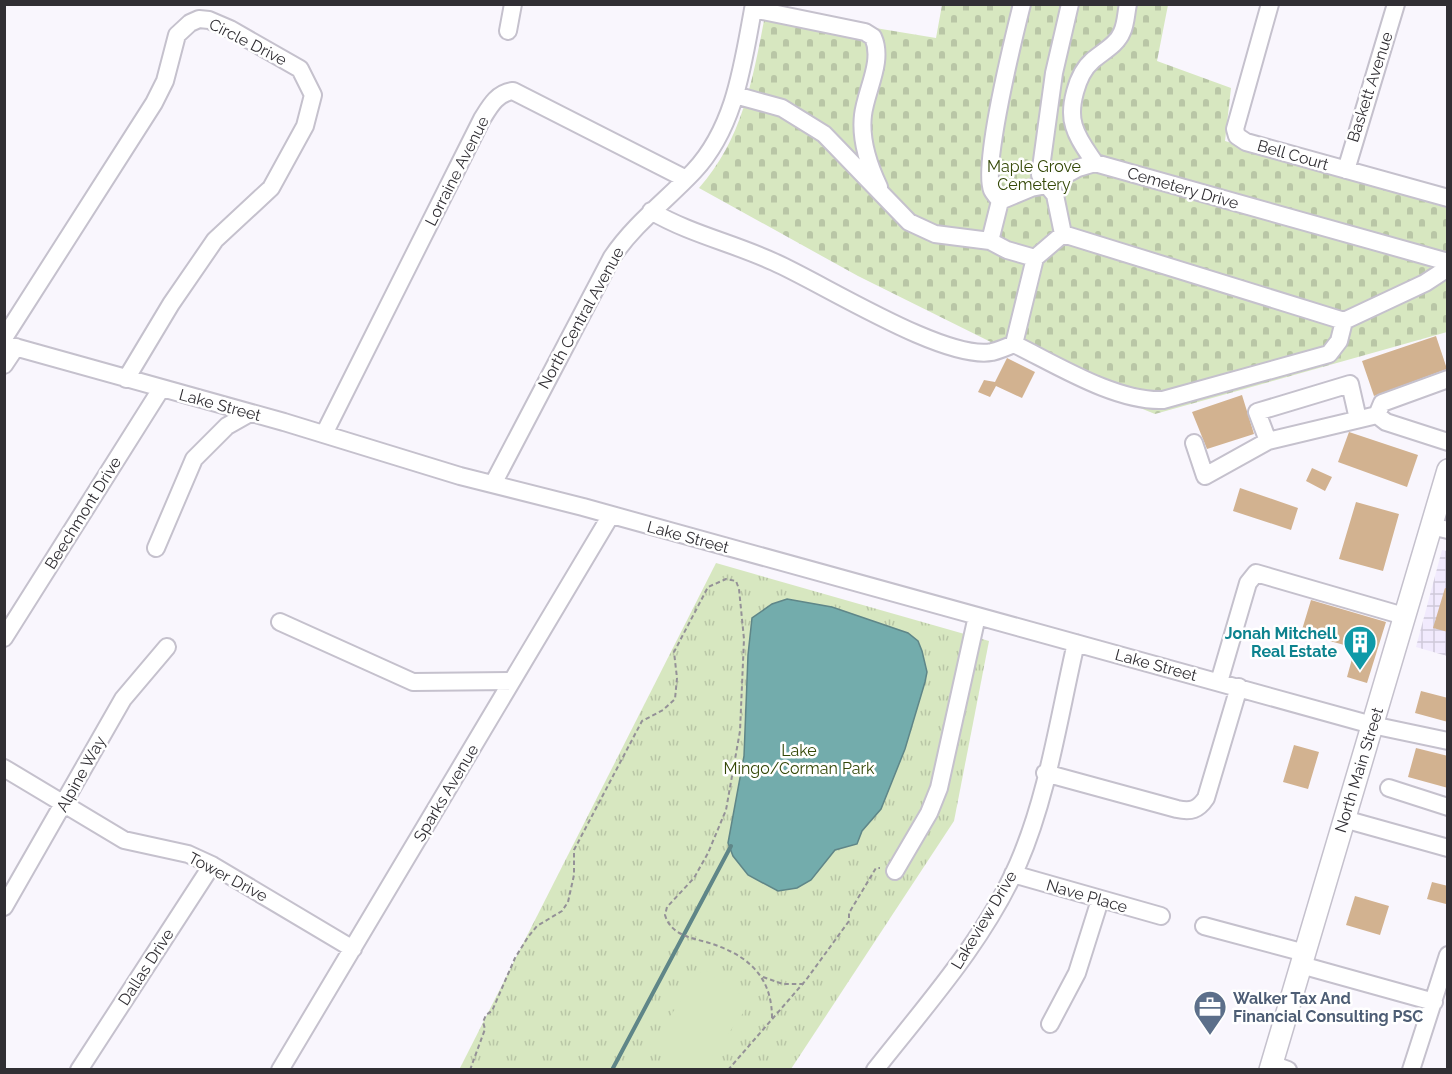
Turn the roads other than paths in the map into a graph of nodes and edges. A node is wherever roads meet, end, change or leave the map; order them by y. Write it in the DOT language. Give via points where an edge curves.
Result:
graph roads {
  1 [pos="513,4"];
  2 [pos="1022,4"];
  3 [pos="1070,4"];
  4 [pos="1128,4"];
  5 [pos="1270,4"];
  6 [pos="1396,4"];
  7 [pos="754,7"];
  8 [pos="508,31"];
  9 [pos="735,94"];
  10 [pos="1083,146"];
  11 [pos="1095,163"];
  12 [pos="1078,168"];
  13 [pos="1346,170"];
  14 [pos="686,179"];
  15 [pos="1047,185"];
  16 [pos="1448,198"];
  17 [pos="886,201"];
  18 [pos="1000,201"];
  19 [pos="651,211"];
  20 [pos="1063,234"];
  21 [pos="990,241"];
  22 [pos="1035,258"];
  23 [pos="1448,262"];
  24 [pos="1448,267"];
  25 [pos="1344,321"];
  26 [pos="8,343"];
  27 [pos="1014,344"];
  28 [pos="4,365"];
  29 [pos="126,378"];
  30 [pos="1448,379"];
  31 [pos="161,389"];
  32 [pos="250,413"];
  33 [pos="1377,415"];
  34 [pos="1358,419"];
  35 [pos="324,434"];
  36 [pos="1268,441"];
  37 [pos="1448,442"];
  38 [pos="1194,443"];
  39 [pos="1448,470"];
  40 [pos="493,484"];
  41 [pos="611,515"];
  42 [pos="1439,528"];
  43 [pos="156,548"];
  44 [pos="977,616"];
  45 [pos="1404,616"];
  46 [pos="280,622"];
  47 [pos="4,638"];
  48 [pos="1076,643"];
  49 [pos="167,647"];
  50 [pos="512,681"];
  51 [pos="1219,682"];
  52 [pos="1239,687"];
  53 [pos="1372,725"];
  54 [pos="1448,741"];
  55 [pos="4,768"];
  56 [pos="1045,773"];
  57 [pos="1389,788"];
  58 [pos="64,805"];
  59 [pos="1448,807"];
  60 [pos="1344,819"];
  61 [pos="1448,848"];
  62 [pos="212,865"];
  63 [pos="895,871"];
  64 [pos="1013,874"];
  65 [pos="1100,900"];
  66 [pos="4,907"];
  67 [pos="1161,916"];
  68 [pos="1204,926"];
  69 [pos="353,949"];
  70 [pos="1448,955"];
  71 [pos="1303,959"];
  72 [pos="1434,1002"];
  73 [pos="1050,1024"];
  74 [pos="1276,1068"];
  75 [pos="79,1070"];
  76 [pos="280,1070"];
  77 [pos="875,1070"];
  78 [pos="1411,1070"];
  1 -- 8 [label="street"];
  2 -- 18 [label="street" via="999,110 990,175 992,189"];
  3 -- 15 [label="street" via="1046,122 1040,175"];
  4 -- 10 [label="street" via="1116,42 1089,63 1079,78 1073,124"];
  5 -- 13 [label="street, Bell Court" via="1235,133 1246,142"];
  6 -- 13 [label="street, Baskett Avenue"];
  7 -- 9 [label="street, North Central Avenue"];
  7 -- 17 [label="street" via="865,32 873,38 877,57 863,115 863,144"];
  9 -- 14 [label="street, North Central Avenue" via="724,126 697,169"];
  9 -- 17 [label="street" via="783,108 824,134"];
  10 -- 11 [label="street"];
  10 -- 12 [label="street"];
  11 -- 12 [label="street"];
  11 -- 23 [label="street, Cemetery Drive"];
  12 -- 15 [label="street"];
  13 -- 16 [label="street, Bell Court"];
  14 -- 19 [label="street, North Central Avenue"];
  14 -- 35 [label="street, Lorraine Avenue" via="513,91 502,94 482,119"];
  15 -- 18 [label="street"];
  15 -- 20 [label="street" via="1055,195"];
  17 -- 21 [label="street" via="909,222 935,234"];
  18 -- 21 [label="street"];
  19 -- 27 [label="street" via="678,226 771,260 883,319 937,342 991,352"];
  19 -- 40 [label="street, North Central Avenue" via="627,235 598,280"];
  20 -- 22 [label="street"];
  20 -- 25 [label="street"];
  21 -- 22 [label="street"];
  22 -- 27 [label="street"];
  24 -- 25 [label="street" via="1425,283"];
  25 -- 27 [label="street" via="1339,341 1329,354 1163,400 1143,400 1086,379"];
  26 -- 28 [label="street, Circle Drive"];
  26 -- 29 [label="street, Lake Street"];
  26 -- 29 [label="street, Circle Drive" via="154,103 165,81 177,34 190,22 209,20 300,69 311,86 313,105 271,188 215,240"];
  29 -- 31 [label="street, Lake Street"];
  30 -- 33 [label="street" via="1382,403"];
  31 -- 32 [label="street, Lake Street"];
  31 -- 47 [label="street, Beechmont Drive"];
  32 -- 35 [label="street, Lake Street"];
  32 -- 43 [label="street" via="227,426 194,459"];
  33 -- 34 [label="street"];
  33 -- 37 [label="street" via="1386,422"];
  34 -- 36 [label="street"];
  34 -- 36 [label="street" via="1350,384 1257,412"];
  35 -- 40 [label="street, Lake Street"];
  36 -- 38 [label="street" via="1205,476"];
  39 -- 42 [label="main road, North Main Street"];
  40 -- 41 [label="street, Lake Street"];
  41 -- 44 [label="street, Lake Street"];
  41 -- 50 [label="street, Sparks Avenue"];
  42 -- 45 [label="main road, North Main Street"];
  44 -- 48 [label="street, Lake Street"];
  44 -- 63 [label="street" via="939,788"];
  45 -- 51 [label="street" via="1256,573 1248,583"];
  45 -- 53 [label="main road, North Main Street"];
  46 -- 50 [label="street" via="413,682"];
  48 -- 51 [label="street, Lake Street"];
  48 -- 56 [label="street, Lakeview Drive"];
  49 -- 58 [label="street, Alpine Way" via="123,699"];
  50 -- 69 [label="street, Sparks Avenue"];
  51 -- 52 [label="street, Lake Street"];
  52 -- 53 [label="street, Lake Street"];
  52 -- 56 [label="street" via="1200,807 1189,811 1177,809"];
  53 -- 54 [label="street, Lake Street"];
  53 -- 60 [label="main road, North Main Street"];
  55 -- 58 [label="street, Tower Drive"];
  56 -- 64 [label="street, Lakeview Drive"];
  57 -- 59 [label="street"];
  58 -- 62 [label="street, Tower Drive" via="124,840 188,854"];
  58 -- 66 [label="street, Alpine Way"];
  60 -- 61 [label="street"];
  60 -- 71 [label="main road, North Main Street"];
  62 -- 69 [label="street, Tower Drive"];
  62 -- 75 [label="street, Dallas Drive"];
  64 -- 65 [label="street, Nave Place"];
  64 -- 77 [label="street, Lakeview Drive" via="966,954"];
  65 -- 67 [label="street, Nave Place"];
  65 -- 73 [label="street" via="1077,973"];
  68 -- 71 [label="street"];
  69 -- 76 [label="street, Sparks Avenue"];
  70 -- 72 [label="street"];
  71 -- 72 [label="street"];
  71 -- 74 [label="main road, North Main Street"];
  72 -- 78 [label="street"];
}
